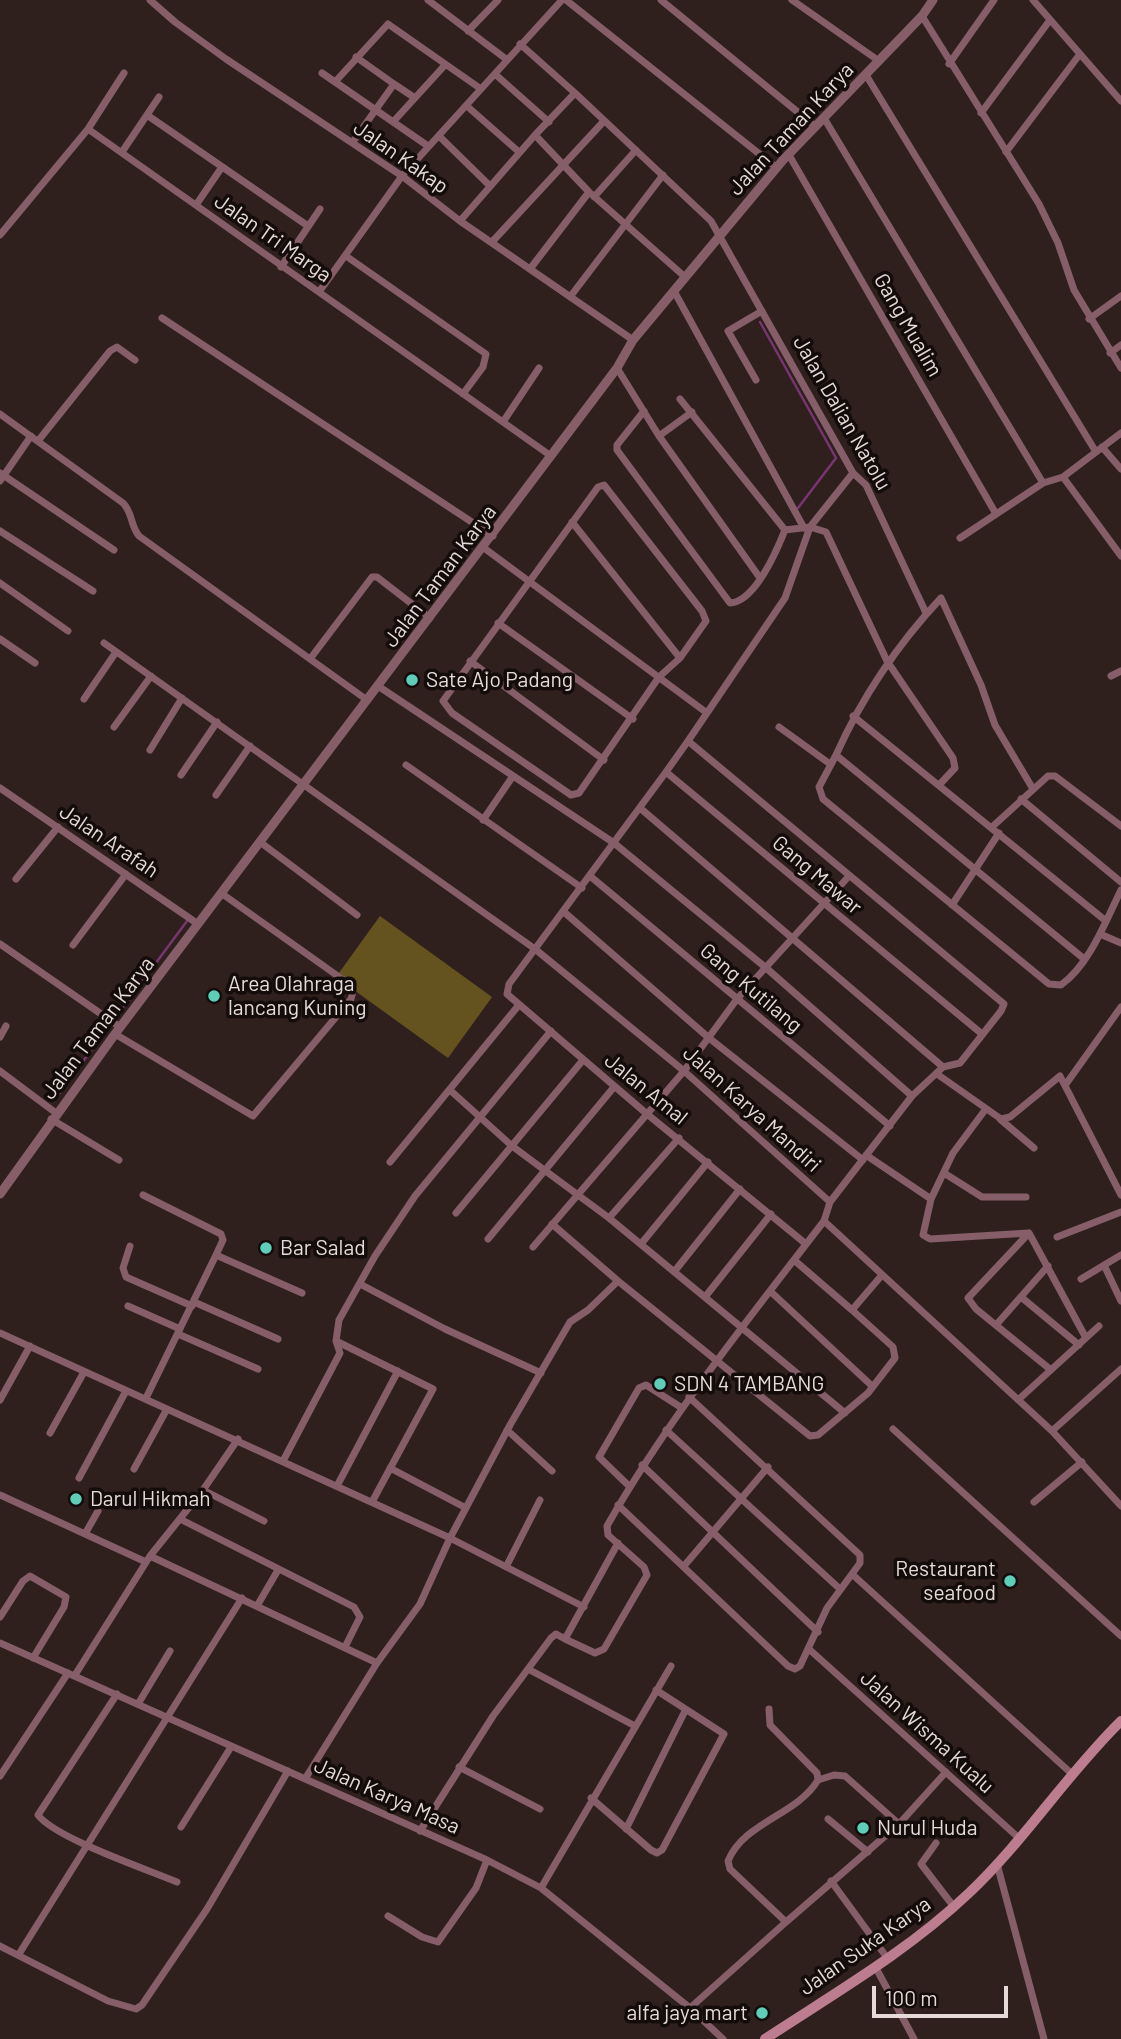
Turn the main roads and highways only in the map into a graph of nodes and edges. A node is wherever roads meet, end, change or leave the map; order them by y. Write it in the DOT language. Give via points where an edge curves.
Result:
graph roads {
  1 [pos="1121,1721"];
  2 [pos="765,2039"];
  1 -- 2 [label="main road, Jalan Suka Karya" via="1020,1839 954,1907 876,1968"];
}
